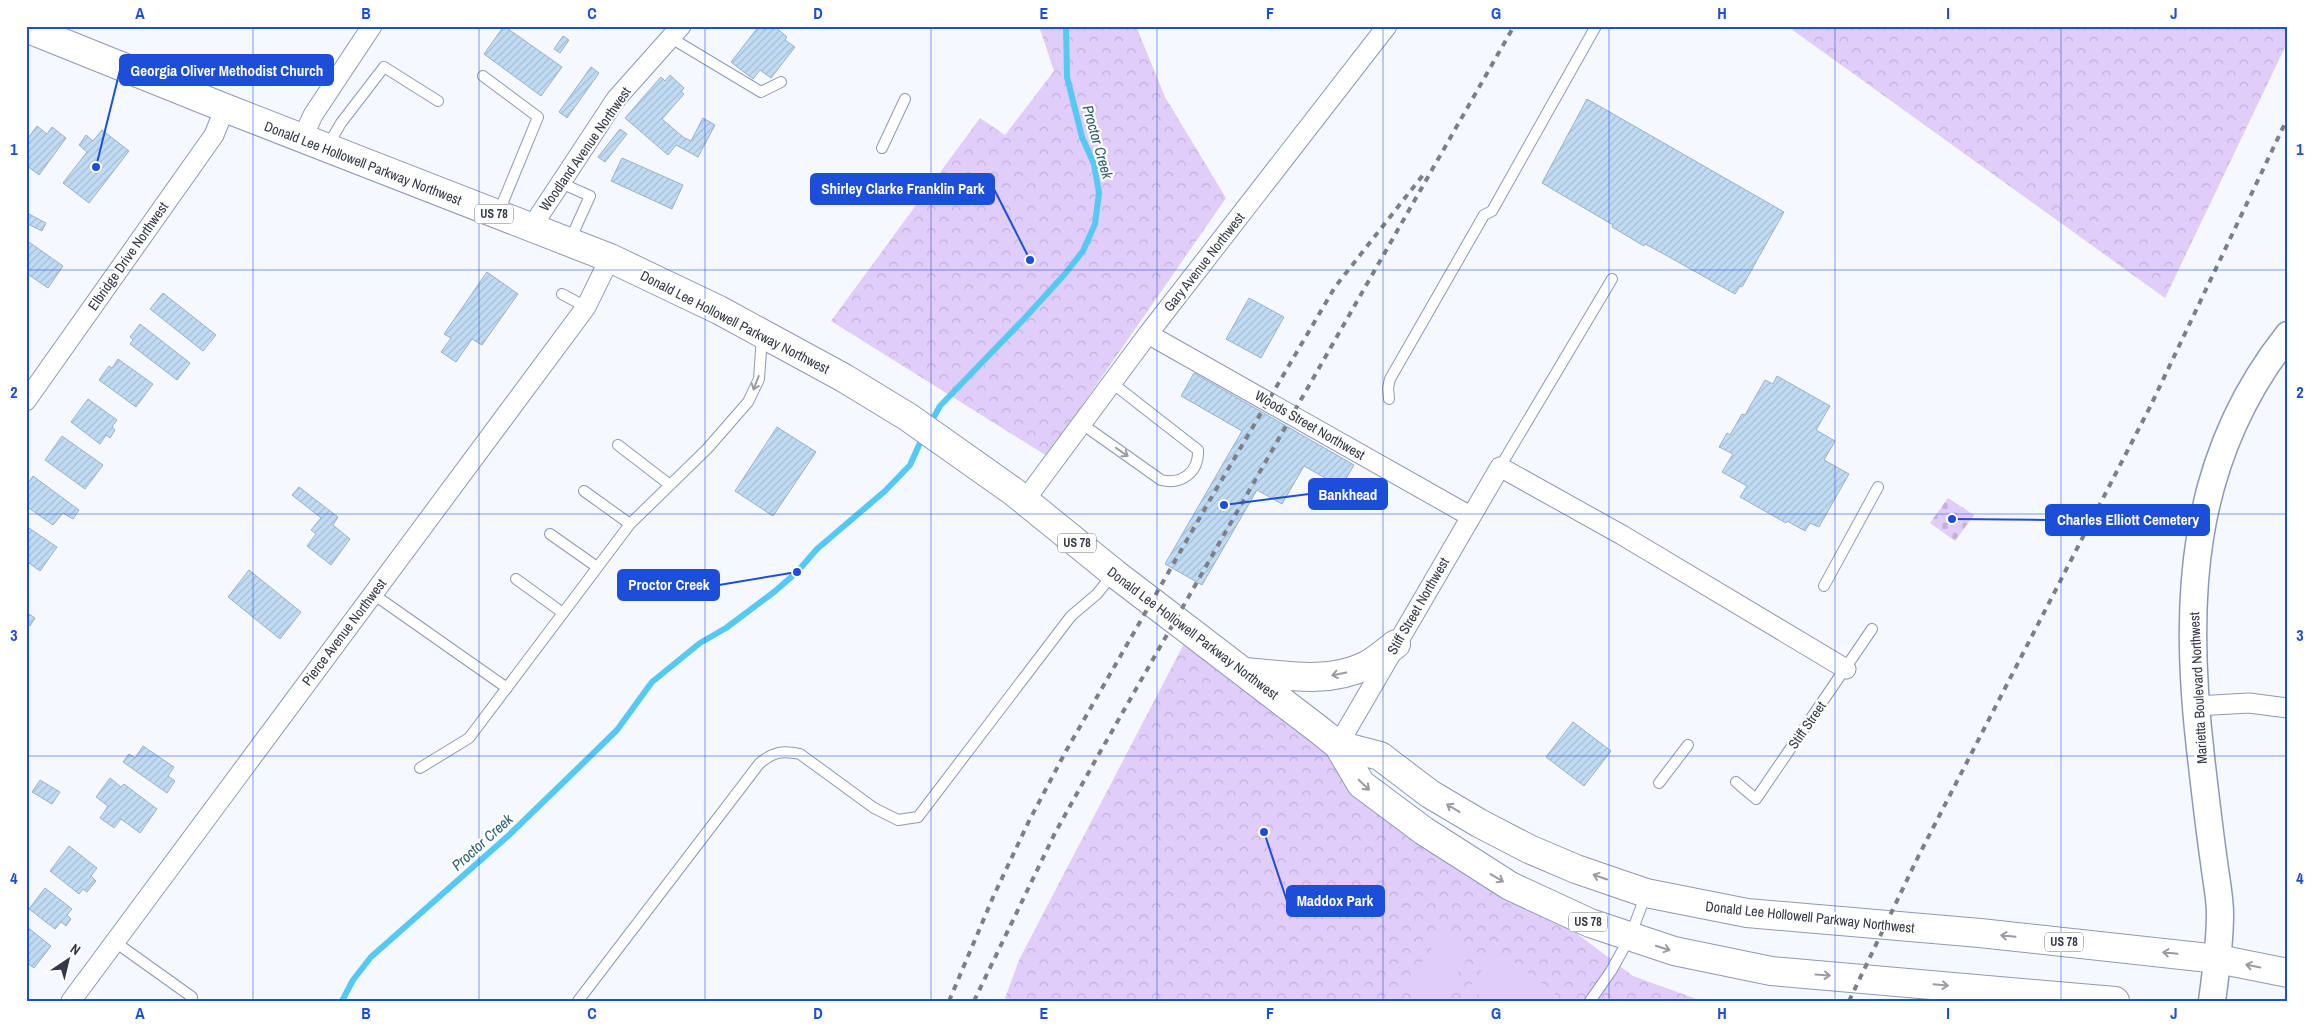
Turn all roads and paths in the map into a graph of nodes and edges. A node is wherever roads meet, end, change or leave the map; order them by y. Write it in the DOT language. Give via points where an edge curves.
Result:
graph roads {
  1 [pos="372,26"];
  2 [pos="1387,26"];
  3 [pos="1596,26"];
  4 [pos="26,28"];
  5 [pos="676,32"];
  6 [pos="483,76"];
  7 [pos="781,82"];
  8 [pos="904,99"];
  9 [pos="438,101"];
  10 [pos="225,108"];
  11 [pos="302,139"];
  12 [pos="327,148"];
  13 [pos="882,148"];
  14 [pos="561,183"];
  15 [pos="498,215"];
  16 [pos="531,228"];
  17 [pos="569,242"];
  18 [pos="610,258"];
  19 [pos="1612,279"];
  20 [pos="562,294"];
  21 [pos="586,307"];
  22 [pos="1148,334"];
  23 [pos="762,335"];
  24 [pos="2288,335"];
  25 [pos="1112,383"];
  26 [pos="1389,399"];
  27 [pos="26,401"];
  28 [pos="1082,424"];
  29 [pos="618,445"];
  30 [pos="1500,467"];
  31 [pos="670,485"];
  32 [pos="1878,487"];
  33 [pos="584,491"];
  34 [pos="1025,500"];
  35 [pos="1470,516"];
  36 [pos="630,524"];
  37 [pos="550,534"];
  38 [pos="597,567"];
  39 [pos="1114,573"];
  40 [pos="516,579"];
  41 [pos="1824,586"];
  42 [pos="373,594"];
  43 [pos="563,613"];
  44 [pos="1872,629"];
  45 [pos="1396,644"];
  46 [pos="1846,669"];
  47 [pos="1244,672"];
  48 [pos="507,688"];
  49 [pos="2196,706"];
  50 [pos="2288,708"];
  51 [pos="1338,745"];
  52 [pos="1688,745"];
  53 [pos="420,768"];
  54 [pos="1660,782"];
  55 [pos="1736,782"];
  56 [pos="1646,893"];
  57 [pos="1630,937"];
  58 [pos="115,942"];
  59 [pos="2218,959"];
  60 [pos="2288,973"];
  61 [pos="192,997"];
  62 [pos="71,1001"];
  63 [pos="578,1001"];
  64 [pos="1590,1001"];
  65 [pos="2115,1001"];
  66 [pos="2212,1001"];
  1 -- 11 [label="street" via="313,115"];
  2 -- 22 [label="street, Gary Avenue Northwest"];
  3 -- 26 [label="lane" via="1492,212 1484,216 1390,380"];
  4 -- 10 [label="main road, Donald Lee Hollowell Parkway Northwest / US 78"];
  5 -- 7 [label="lane" via="761,92"];
  5 -- 14 [label="street, Woodland Avenue Northwest" via="616,99"];
  6 -- 15 [label="lane" via="538,116"];
  8 -- 13 [label="lane"];
  9 -- 12 [label="lane" via="384,67 341,123"];
  10 -- 11 [label="main road, Donald Lee Hollowell Parkway Northwest / US 78"];
  10 -- 27 [label="street, Elbridge Drive Northwest" via="214,135"];
  11 -- 12 [label="main road, Donald Lee Hollowell Parkway Northwest / US 78"];
  12 -- 15 [label="main road, Donald Lee Hollowell Parkway Northwest / US 78"];
  14 -- 16 [label="street, Woodland Avenue Northwest"];
  14 -- 17 [label="lane" via="590,196"];
  15 -- 16 [label="main road, Donald Lee Hollowell Parkway Northwest / US 78"];
  16 -- 17 [label="main road, Donald Lee Hollowell Parkway Northwest / US 78"];
  17 -- 18 [label="main road, Donald Lee Hollowell Parkway Northwest / US 78"];
  18 -- 21 [label="street, Pierce Avenue Northwest"];
  18 -- 23 [label="main road, Donald Lee Hollowell Parkway Northwest / US 78" via="719,310"];
  19 -- 30 [label="lane"];
  20 -- 21 [label="lane"];
  21 -- 42 [label="street, Pierce Avenue Northwest"];
  22 -- 25 [label="street, Gary Avenue Northwest"];
  22 -- 35 [label="street, Woods Street Northwest"];
  23 -- 31 [label="lane, one-way" via="759,379 748,402"];
  23 -- 34 [label="main road, Donald Lee Hollowell Parkway Northwest / US 78" via="844,378 908,417"];
  24 -- 49 [label="main road, Marietta Boulevard Northwest" via="2256,382 2238,416 2213,479 2196,556 2193,589"];
  25 -- 28 [label="street, Gary Avenue Northwest"];
  28 -- 25 [label="lane, one-way" via="1161,480 1182,480 1189,473 1198,460 1198,450"];
  28 -- 34 [label="street, Gary Avenue Northwest"];
  29 -- 31 [label="lane"];
  30 -- 35 [label="street, Stiff Street Northwest"];
  30 -- 46 [label="street" via="1622,535"];
  31 -- 36 [label="lane"];
  32 -- 41 [label="lane"];
  33 -- 36 [label="lane"];
  34 -- 39 [label="main road, Donald Lee Hollowell Parkway Northwest / US 78"];
  35 -- 45 [label="street, Stiff Street Northwest"];
  36 -- 38 [label="lane"];
  37 -- 38 [label="lane"];
  38 -- 43 [label="lane"];
  39 -- 47 [label="main road, Donald Lee Hollowell Parkway Northwest / US 78"];
  39 -- 63 [label="lane" via="1097,594 1071,616 918,818 898,820 874,808 800,754 769,755"];
  40 -- 43 [label="lane"];
  42 -- 48 [label="lane"];
  42 -- 58 [label="street, Pierce Avenue Northwest"];
  43 -- 48 [label="lane"];
  44 -- 46 [label="lane, Stiff Street"];
  45 -- 47 [label="main road, one-way" via="1366,666 1340,675 1310,677"];
  45 -- 51 [label="street, Stiff Street Northwest"];
  46 -- 55 [label="lane, Stiff Street" via="1756,799"];
  47 -- 51 [label="main road, Donald Lee Hollowell Parkway Northwest / US 78"];
  48 -- 53 [label="lane" via="469,738"];
  49 -- 50 [label="street" via="2249,703"];
  49 -- 59 [label="main road, Marietta Boulevard Northwest" via="2220,912"];
  56 -- 51 [label="main road, Donald Lee Hollowell Parkway Northwest / US 78, one-way" via="1576,870 1529,849 1430,794 1380,756"];
  51 -- 57 [label="main road, Donald Lee Hollowell Parkway Northwest / US 78, one-way" via="1361,784 1466,859 1510,886 1552,906 1590,924"];
  52 -- 54 [label="lane"];
  56 -- 57 [label="lane"];
  59 -- 56 [label="main road, Donald Lee Hollowell Parkway Northwest / US 78, one-way" via="1980,933 1766,915 1697,905"];
  57 -- 64 [label="lane"];
  57 -- 65 [label="main road, Donald Lee Hollowell Parkway Northwest / US 78, one-way" via="1674,951 1771,971"];
  58 -- 61 [label="lane"];
  58 -- 62 [label="street, Pierce Avenue Northwest"];
  60 -- 59 [label="main road, Donald Lee Hollowell Parkway Northwest / US 78, one-way"];
  59 -- 66 [label="main road, Marietta Boulevard Northwest"];
}
